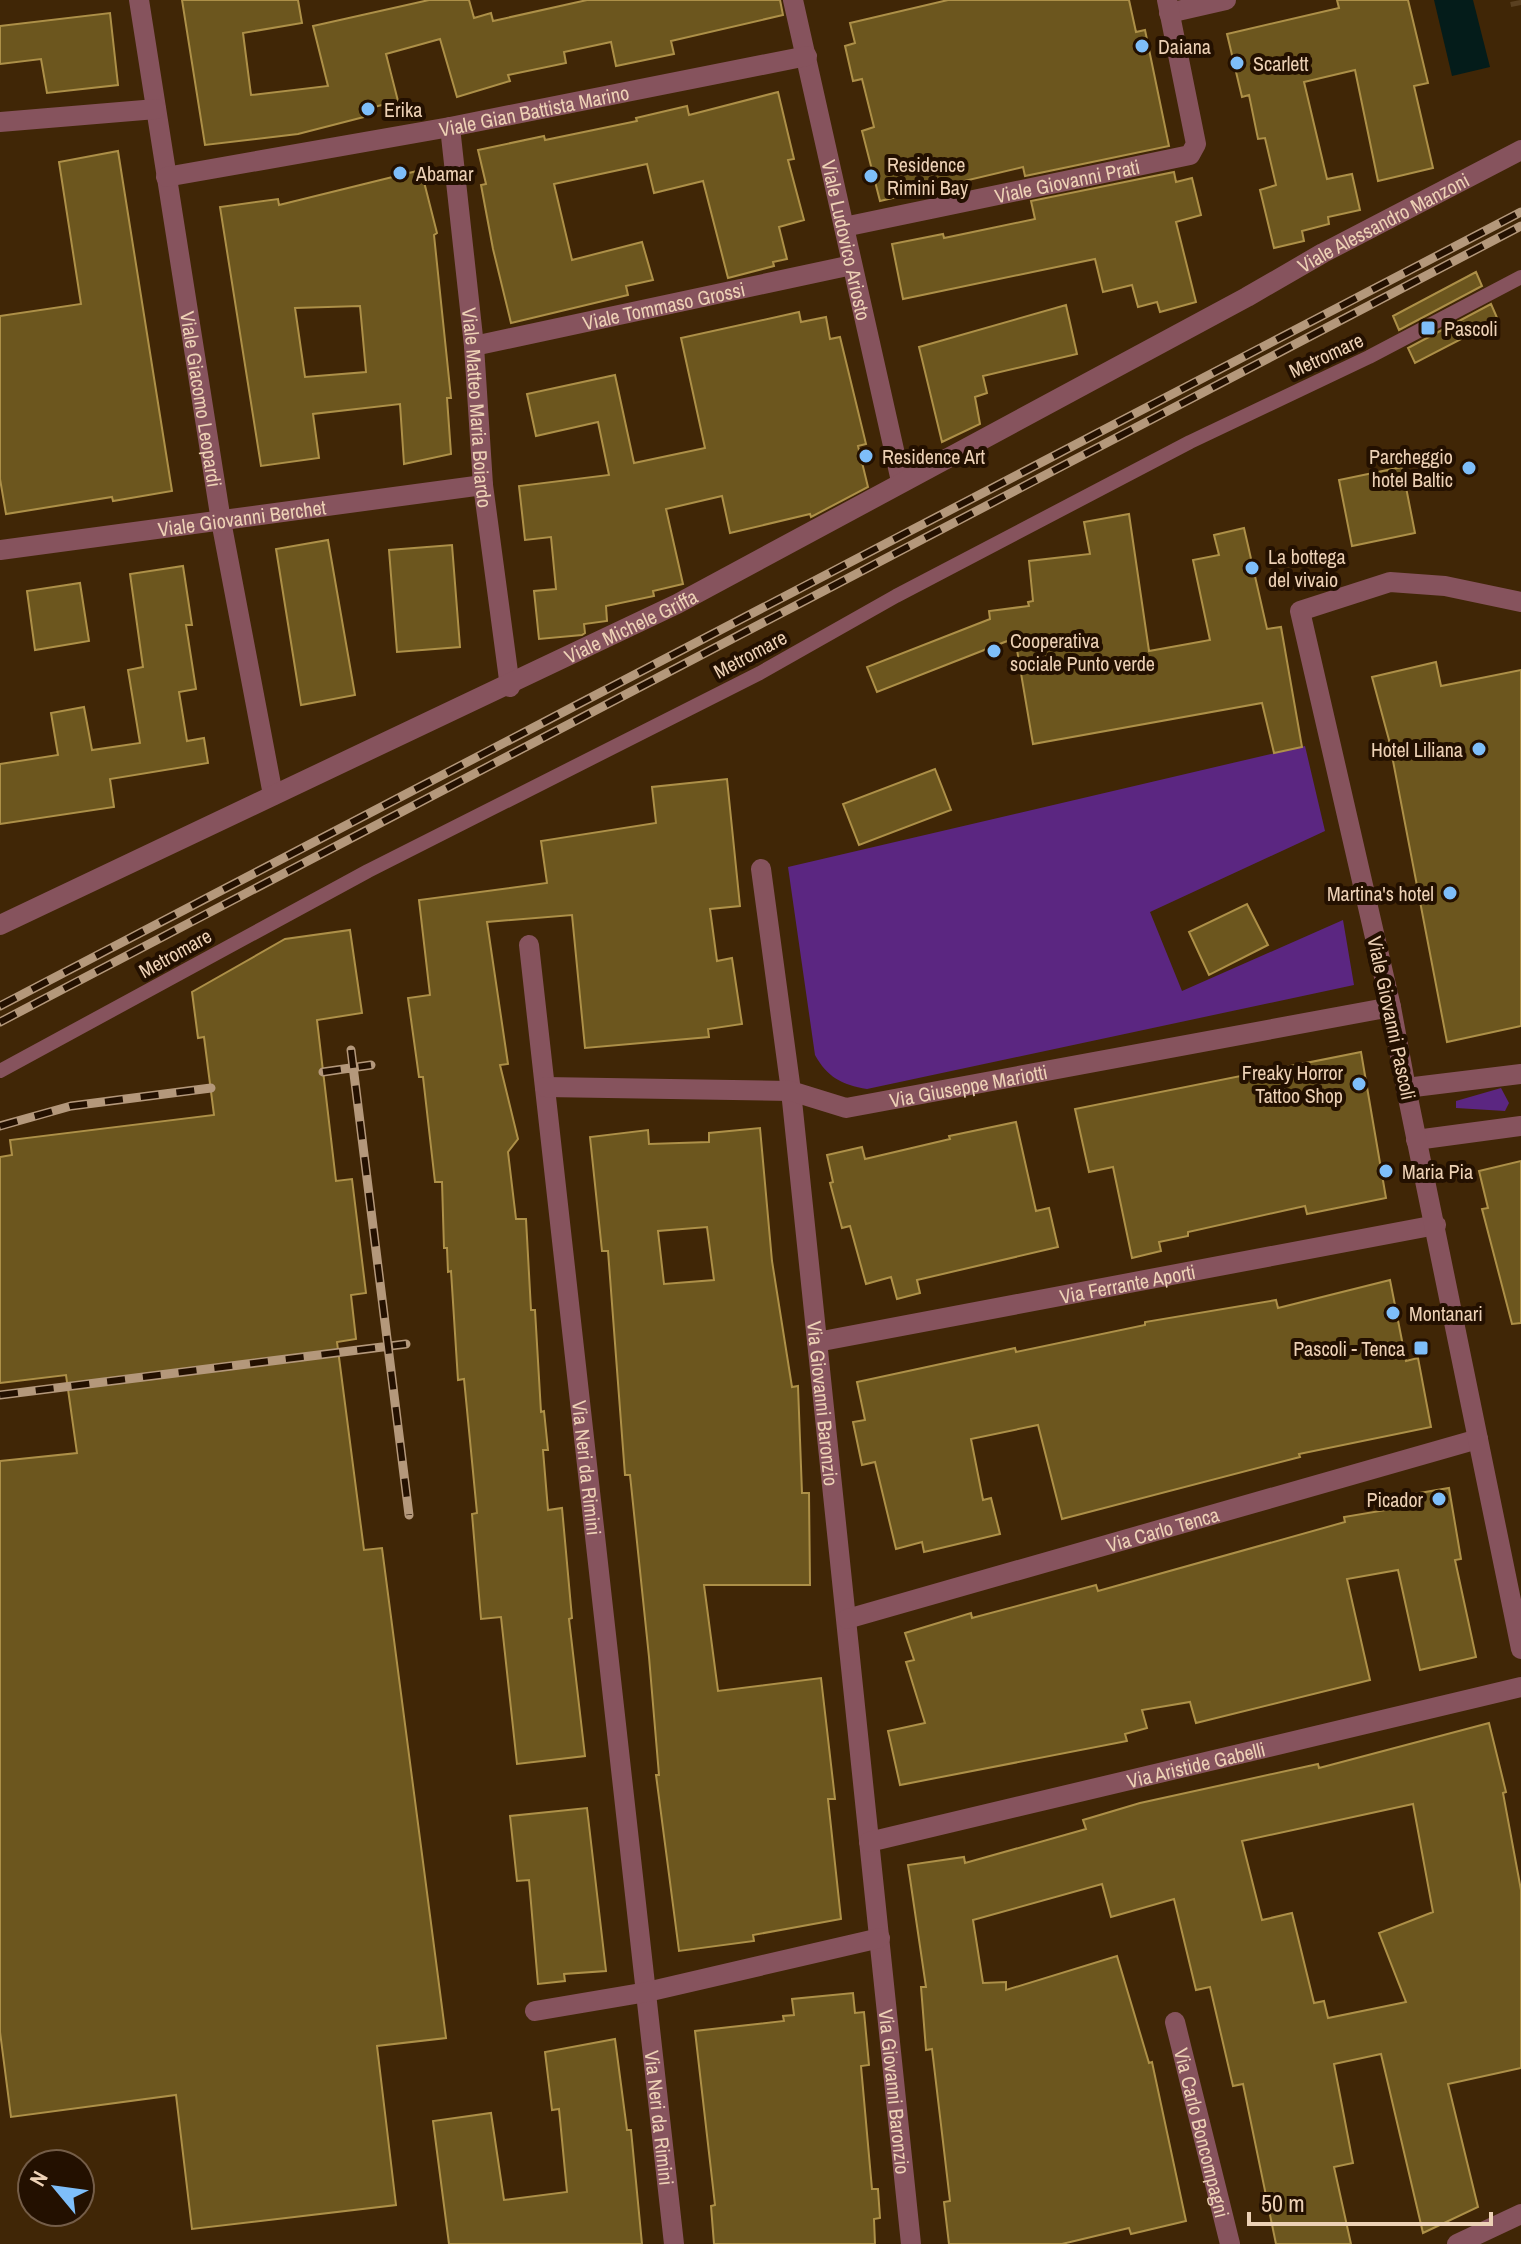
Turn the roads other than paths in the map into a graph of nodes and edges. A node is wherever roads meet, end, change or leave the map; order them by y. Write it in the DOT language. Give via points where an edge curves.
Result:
graph roads {
  1 [pos="139,0"];
  2 [pos="1226,0"];
  3 [pos="798,1"];
  4 [pos="1168,6"];
  5 [pos="807,56"];
  6 [pos="156,109"];
  7 [pos="0,122"];
  8 [pos="450,127"];
  9 [pos="1521,150"];
  10 [pos="166,177"];
  11 [pos="844,227"];
  12 [pos="852,265"];
  13 [pos="1521,277"];
  14 [pos="1247,297"];
  15 [pos="474,346"];
  16 [pos="901,481"];
  17 [pos="483,485"];
  18 [pos="221,521"];
  19 [pos="0,550"];
  20 [pos="1521,602"];
  21 [pos="510,687"];
  22 [pos="273,795"];
  23 [pos="761,869"];
  24 [pos="0,925"];
  25 [pos="529,945"];
  26 [pos="1391,1007"];
  27 [pos="0,1071"];
  28 [pos="1521,1074"];
  29 [pos="545,1087"];
  30 [pos="1406,1088"];
  31 [pos="791,1091"];
  32 [pos="1521,1126"];
  33 [pos="1416,1140"];
  34 [pos="1436,1225"];
  35 [pos="817,1342"];
  36 [pos="1478,1439"];
  37 [pos="847,1619"];
  38 [pos="1521,1649"];
  39 [pos="1521,1687"];
  40 [pos="869,1842"];
  41 [pos="880,1938"];
  42 [pos="647,1992"];
  43 [pos="535,2011"];
  44 [pos="1175,2022"];
  45 [pos="1521,2214"];
  46 [pos="674,2244"];
  47 [pos="911,2244"];
  48 [pos="1230,2244"];
  49 [pos="1457,2244"];
  1 -- 6 [label="street, Viale Giacomo Leopardi"];
  2 -- 4 [label="street"];
  3 -- 5 [label="street, Viale Ludovico Ariosto"];
  4 -- 11 [label="street, Viale Giovanni Prati" via="1195,150 1171,161"];
  5 -- 8 [label="street, Viale Gian Battista Marino"];
  5 -- 11 [label="street, Viale Ludovico Ariosto"];
  6 -- 7 [label="street"];
  6 -- 10 [label="street, Viale Giacomo Leopardi"];
  8 -- 10 [label="street, Viale Gian Battista Marino"];
  8 -- 15 [label="street, Viale Matteo Maria Boiardo"];
  9 -- 14 [label="street, Viale Alessandro Manzoni"];
  10 -- 18 [label="street, Viale Giacomo Leopardi"];
  11 -- 12 [label="street, Viale Ludovico Ariosto"];
  12 -- 15 [label="street, Viale Tommaso Grossi"];
  12 -- 16 [label="street, Viale Ludovico Ariosto"];
  13 -- 27 [label="lane, Metromare" via="1176,449 760,673 368,871"];
  14 -- 16 [label="street, Viale Michele Griffa"];
  15 -- 17 [label="street, Viale Matteo Maria Boiardo"];
  16 -- 21 [label="street, Viale Michele Griffa" via="677,604"];
  17 -- 18 [label="street, Viale Giovanni Berchet"];
  17 -- 21 [label="street, Viale Matteo Maria Boiardo"];
  18 -- 19 [label="street, Viale Giovanni Berchet"];
  18 -- 22 [label="street, Viale Giacomo Leopardi"];
  20 -- 26 [label="street, Viale Giovanni Pascoli" via="1445,586 1390,582 1300,611"];
  21 -- 22 [label="street, Viale Michele Griffa"];
  22 -- 24 [label="street, Viale Michele Griffa"];
  23 -- 31 [label="street, Via Giovanni Baronzio"];
  25 -- 29 [label="street, Via Neri da Rimini"];
  26 -- 30 [label="street, Viale Giovanni Pascoli"];
  26 -- 31 [label="street, Via Giuseppe Mariotti" via="846,1108"];
  28 -- 30 [label="street"];
  29 -- 31 [label="street, Via Giuseppe Mariotti"];
  29 -- 42 [label="street, Via Neri da Rimini"];
  30 -- 33 [label="street, Viale Giovanni Pascoli"];
  31 -- 35 [label="street, Via Giovanni Baronzio"];
  32 -- 33 [label="street"];
  33 -- 34 [label="street, Viale Giovanni Pascoli"];
  34 -- 35 [label="street, Via Ferrante Aporti"];
  34 -- 36 [label="street, Viale Giovanni Pascoli"];
  35 -- 37 [label="street, Via Giovanni Baronzio"];
  36 -- 37 [label="street, Via Carlo Tenca"];
  36 -- 38 [label="street, Viale Giovanni Pascoli"];
  37 -- 40 [label="street, Via Giovanni Baronzio"];
  39 -- 40 [label="street, Via Aristide Gabelli"];
  40 -- 41 [label="street, Via Giovanni Baronzio"];
  41 -- 42 [label="street"];
  41 -- 47 [label="street, Via Giovanni Baronzio"];
  42 -- 43 [label="street"];
  42 -- 46 [label="street, Via Neri da Rimini"];
  44 -- 48 [label="street, Via Carlo Boncompagni"];
  45 -- 49 [label="street"];
}
